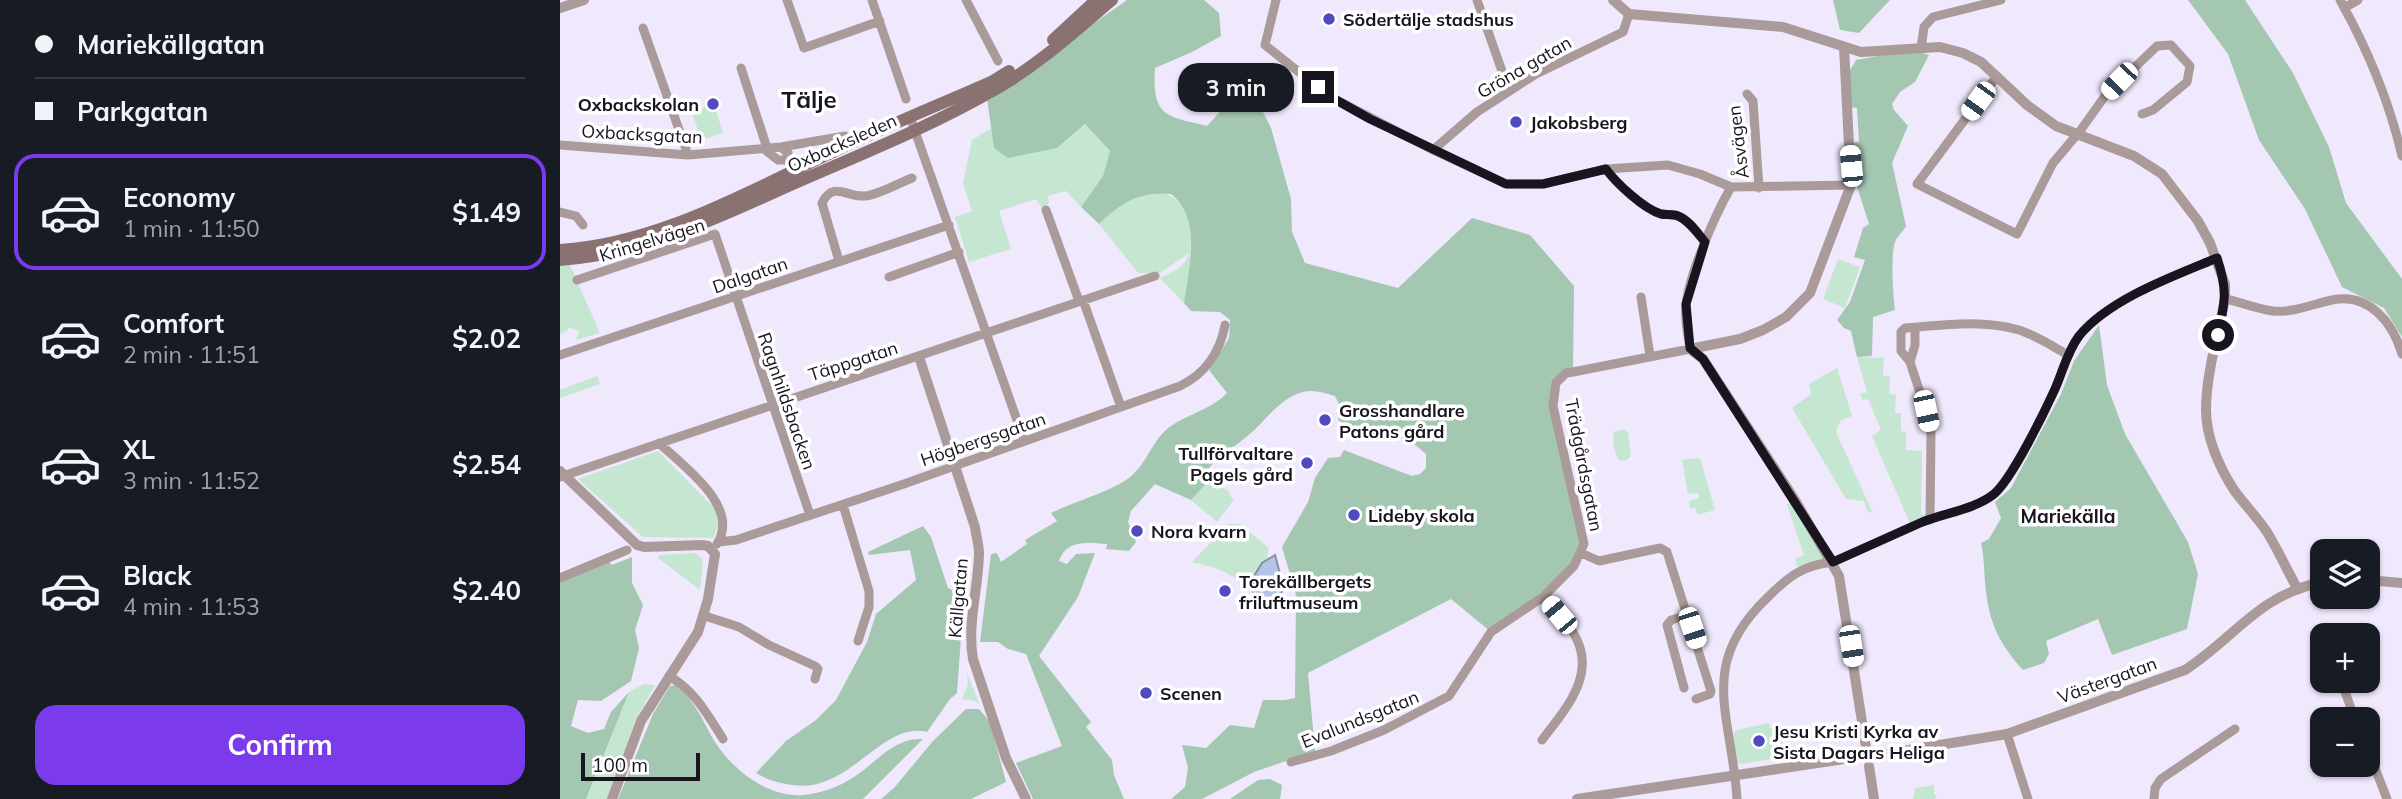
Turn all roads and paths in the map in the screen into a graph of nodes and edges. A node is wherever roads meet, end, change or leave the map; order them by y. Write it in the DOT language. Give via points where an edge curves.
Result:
graph roads {
  1 [pos="584,0"];
  2 [pos="787,0"];
  3 [pos="966,0"];
  4 [pos="1096,0"];
  5 [pos="1112,0"];
  6 [pos="1276,0"];
  7 [pos="1477,0"];
  8 [pos="1613,0"];
  9 [pos="2001,0"];
  10 [pos="2358,0"];
  11 [pos="876,1"];
  12 [pos="566,4"];
  13 [pos="2342,4"];
  14 [pos="1629,14"];
  15 [pos="880,21"];
  16 [pos="643,28"];
  17 [pos="1844,47"];
  18 [pos="1921,48"];
  19 [pos="998,61"];
  20 [pos="741,68"];
  21 [pos="1997,76"];
  22 [pos="1509,91"];
  23 [pos="1747,94"];
  24 [pos="906,99"];
  25 [pos="2143,114"];
  26 [pos="912,123"];
  27 [pos="2077,135"];
  28 [pos="845,136"];
  29 [pos="560,145"];
  30 [pos="765,149"];
  31 [pos="1433,150"];
  32 [pos="688,155"];
  33 [pos="2402,156"];
  34 [pos="1606,169"];
  35 [pos="912,178"];
  36 [pos="1851,185"];
  37 [pos="1731,187"];
  38 [pos="1759,188"];
  39 [pos="1046,209"];
  40 [pos="560,212"];
  41 [pos="583,225"];
  42 [pos="950,225"];
  43 [pos="1705,242"];
  44 [pos="560,250"];
  45 [pos="958,252"];
  46 [pos="2217,258"];
  47 [pos="560,260"];
  48 [pos="839,261"];
  49 [pos="1155,276"];
  50 [pos="889,277"];
  51 [pos="578,280"];
  52 [pos="736,296"];
  53 [pos="1641,297"];
  54 [pos="2225,299"];
  55 [pos="1081,300"];
  56 [pos="1225,325"];
  57 [pos="1910,328"];
  58 [pos="985,334"];
  59 [pos="1690,348"];
  60 [pos="2402,354"];
  61 [pos="560,355"];
  62 [pos="2068,355"];
  63 [pos="1650,356"];
  64 [pos="919,357"];
  65 [pos="1910,362"];
  66 [pos="771,405"];
  67 [pos="1121,407"];
  68 [pos="1024,440"];
  69 [pos="659,443"];
  70 [pos="954,465"];
  71 [pos="561,474"];
  72 [pos="843,505"];
  73 [pos="810,515"];
  74 [pos="1930,520"];
  75 [pos="715,545"];
  76 [pos="627,550"];
  77 [pos="1581,553"];
  78 [pos="1833,562"];
  79 [pos="560,578"];
  80 [pos="2380,581"];
  81 [pos="2402,583"];
  82 [pos="2310,585"];
  83 [pos="2297,589"];
  84 [pos="1543,597"];
  85 [pos="1688,615"];
  86 [pos="705,616"];
  87 [pos="859,640"];
  88 [pos="669,676"];
  89 [pos="815,680"];
  90 [pos="1684,688"];
  91 [pos="1696,699"];
  92 [pos="2235,729"];
  93 [pos="2007,734"];
  94 [pos="723,739"];
  95 [pos="1542,740"];
  96 [pos="1866,747"];
  97 [pos="1878,755"];
  98 [pos="1858,757"];
  99 [pos="1291,762"];
  100 [pos="1869,766"];
  101 [pos="1735,776"];
  102 [pos="2378,777"];
  103 [pos="612,799"];
  104 [pos="1026,799"];
  105 [pos="1577,799"];
  106 [pos="1737,799"];
  107 [pos="1874,799"];
  108 [pos="2028,799"];
  109 [pos="2154,799"];
  110 [pos="2387,799"];
  1 -- 12 [label="street"];
  2 -- 15 [label="street" via="804,48"];
  3 -- 19 [label="street"];
  4 -- 26 [label="main road, Oxbacksleden" via="1046,47"];
  5 -- 26 [label="main road, Oxbacksleden" via="1048,54 995,90"];
  6 -- 31 [label="street" via="1265,45 1329,96"];
  7 -- 22 [label="street"];
  8 -- 14 [label="street"];
  9 -- 18 [label="street" via="1933,17 1924,27"];
  10 -- 13 [label="street"];
  11 -- 15 [label="street"];
  13 -- 33 [label="street" via="2374,64"];
  14 -- 17 [label="street" via="1783,27"];
  14 -- 22 [label="street, Gröna gatan" via="1623,32"];
  15 -- 24 [label="street"];
  16 -- 32 [label="street"];
  17 -- 18 [label="street" via="1861,52"];
  17 -- 36 [label="street"];
  18 -- 21 [label="street" via="1963,53"];
  20 -- 30 [label="street"];
  21 -- 27 [label="street" via="2039,116"];
  21 -- 27 [label="street" via="1917,184 2017,234 2053,163"];
  22 -- 31 [label="street, Gröna gatan"];
  23 -- 38 [label="street, Åsvägen" via="1753,102"];
  25 -- 27 [label="street" via="2187,82 2190,66 2171,45 2157,46 2134,66"];
  26 -- 42 [label="street"];
  26 -- 44 [label="main road, Oxbacksleden" via="685,222 587,248"];
  26 -- 47 [label="main road, Oxbacksleden" via="696,227 637,248"];
  27 -- 46 [label="street" via="2134,156 2162,174 2198,222"];
  28 -- 30 [label="street, Oxbacksgatan" via="781,147 788,153 786,160 778,160"];
  29 -- 32 [label="street, Oxbacksgatan"];
  30 -- 32 [label="street, Oxbacksgatan"];
  31 -- 34 [label="street" via="1506,184 1543,184"];
  34 -- 37 [label="street" via="1668,165"];
  34 -- 43 [label="street" via="1648,207 1678,216"];
  35 -- 48 [label="street" via="865,196 835,191 825,197 822,203"];
  36 -- 38 [label="street"];
  36 -- 59 [label="street" via="1806,299 1763,330"];
  37 -- 38 [label="street"];
  37 -- 43 [label="street"];
  39 -- 55 [label="street"];
  40 -- 41 [label="street" via="576,216"];
  42 -- 45 [label="street"];
  42 -- 48 [label="street, Dalgatan"];
  43 -- 59 [label="street" via="1686,304"];
  45 -- 50 [label="street"];
  45 -- 58 [label="street"];
  46 -- 54 [label="street"];
  46 -- 62 [label="street" via="2129,297 2080,335"];
  48 -- 52 [label="street, Dalgatan"];
  49 -- 55 [label="street, Täppgatan"];
  51 -- 52 [label="street, Kringelvägen" via="715,234"];
  52 -- 61 [label="street, Dalgatan"];
  52 -- 66 [label="street, Ragnhildsbacken"];
  53 -- 63 [label="street"];
  54 -- 60 [label="street" via="2274,311 2336,299 2358,301 2380,312 2396,334"];
  54 -- 83 [label="street" via="2208,391 2208,432 2234,490 2269,535"];
  55 -- 58 [label="street, Täppgatan"];
  55 -- 67 [label="street"];
  56 -- 67 [label="street, Högbergsgatan" via="1215,355 1193,379"];
  57 -- 62 [label="street" via="2004,327"];
  57 -- 65 [label="street" via="1915,345"];
  57 -- 65 [label="street" via="1900,332 1899,341"];
  58 -- 64 [label="street, Täppgatan"];
  58 -- 68 [label="street"];
  59 -- 63 [label="street"];
  59 -- 78 [label="street" via="1703,359"];
  62 -- 74 [label="street" via="2005,482 1980,502"];
  63 -- 77 [label="street, Trädgårdsgatan" via="1566,373 1556,383 1553,406 1584,544"];
  64 -- 66 [label="street, Täppgatan"];
  64 -- 70 [label="street, Källgatan"];
  65 -- 74 [label="street" via="1931,433"];
  66 -- 69 [label="street, Täppgatan"];
  66 -- 73 [label="street, Ragnhildsbacken"];
  67 -- 68 [label="street, Högbergsgatan"];
  68 -- 70 [label="street, Högbergsgatan"];
  69 -- 71 [label="street, Täppgatan"];
  69 -- 75 [label="street" via="716,499 723,527"];
  70 -- 72 [label="street, Högbergsgatan"];
  70 -- 104 [label="street, Källgatan" via="979,551 971,620 973,659 1006,758"];
  71 -- 75 [label="street" via="637,545"];
  72 -- 73 [label="street, Högbergsgatan"];
  72 -- 87 [label="street" via="869,591"];
  73 -- 75 [label="street, Högbergsgatan"];
  74 -- 78 [label="street"];
  75 -- 86 [label="street"];
  76 -- 79 [label="street"];
  77 -- 84 [label="street, Evalundsgatan"];
  77 -- 85 [label="street" via="1599,561 1665,549"];
  78 -- 96 [label="street"];
  78 -- 101 [label="street" via="1790,575 1744,622 1731,643 1723,689"];
  80 -- 81 [label="street"];
  82 -- 83 [label="street, Västergatan"];
  83 -- 93 [label="street, Västergatan" via="2276,597 2185,670"];
  84 -- 95 [label="street" via="1575,635 1582,676 1571,701"];
  84 -- 99 [label="street, Evalundsgatan" via="1491,632 1450,696 1384,730"];
  85 -- 90 [label="street" via="1667,625"];
  85 -- 91 [label="street" via="1712,691"];
  86 -- 88 [label="street"];
  86 -- 89 [label="street" via="739,627 815,666"];
  88 -- 94 [label="street" via="694,696"];
  88 -- 103 [label="street" via="641,721"];
  92 -- 109 [label="street" via="2161,779"];
  93 -- 97 [label="street, Västergatan"];
  93 -- 108 [label="street"];
  96 -- 97 [label="street"];
  96 -- 98 [label="street"];
  97 -- 100 [label="street"];
  98 -- 100 [label="street"];
  98 -- 101 [label="street"];
  100 -- 107 [label="street"];
  101 -- 105 [label="street"];
  101 -- 106 [label="street"];
  102 -- 110 [label="street"];
}
